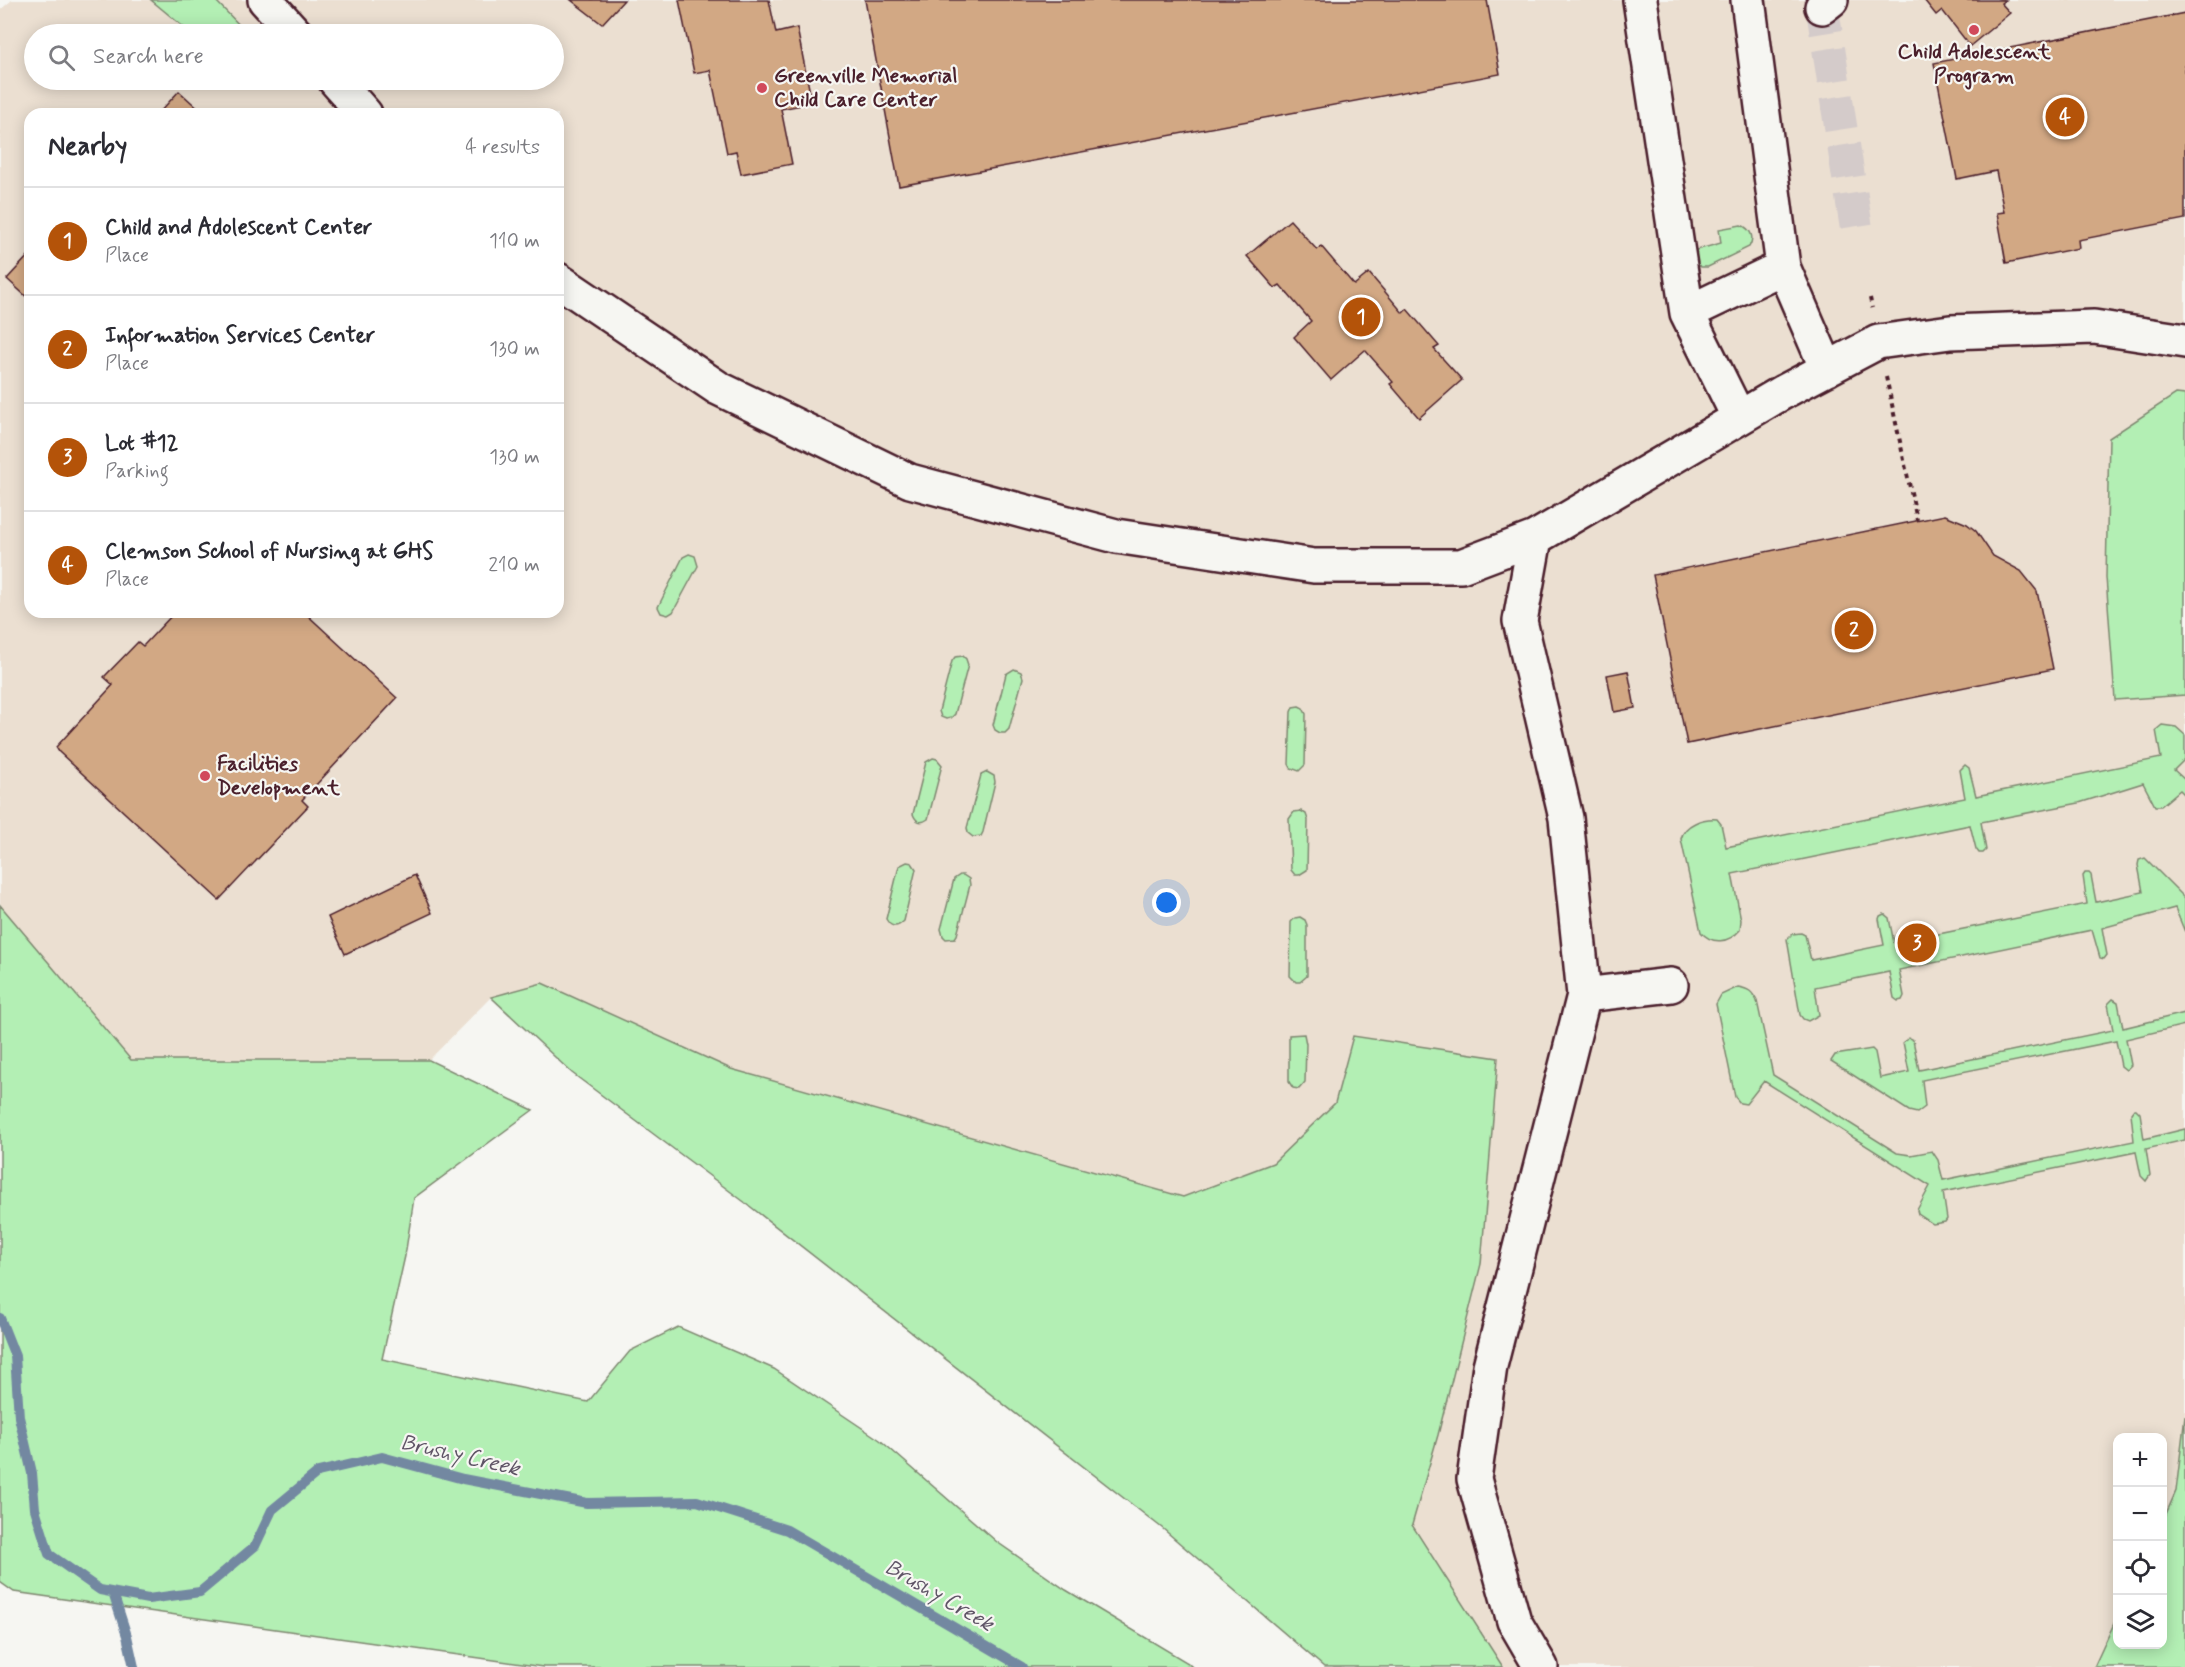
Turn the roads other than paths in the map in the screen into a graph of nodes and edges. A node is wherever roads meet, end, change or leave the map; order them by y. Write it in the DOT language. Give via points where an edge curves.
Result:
graph roads {
  1 [pos="265,0"];
  2 [pos="1640,0"];
  3 [pos="1748,0"];
  4 [pos="287,24"];
  5 [pos="344,90"];
  6 [pos="360,108"];
  7 [pos="1783,267"];
  8 [pos="564,284"];
  9 [pos="1687,313"];
  10 [pos="2185,340"];
  11 [pos="1827,369"];
  12 [pos="1739,418"];
  13 [pos="1535,538"];
  14 [pos="1671,985"];
  15 [pos="1584,995"];
  16 [pos="1541,1667"];
  1 -- 4 [label="lane"];
  2 -- 9 [label="lane"];
  3 -- 7 [label="lane"];
  5 -- 6 [label="lane"];
  7 -- 9 [label="lane"];
  7 -- 11 [label="lane"];
  8 -- 13 [label="lane" via="718,388 910,481 1116,536 1314,566 1461,566"];
  9 -- 12 [label="lane"];
  10 -- 11 [label="lane" via="2094,327 1950,332 1878,342"];
  11 -- 12 [label="lane"];
  12 -- 13 [label="lane"];
  13 -- 15 [label="lane" via="1520,621 1566,818"];
  14 -- 15 [label="lane"];
  15 -- 16 [label="lane" via="1490,1366 1474,1479 1514,1621"];
}
